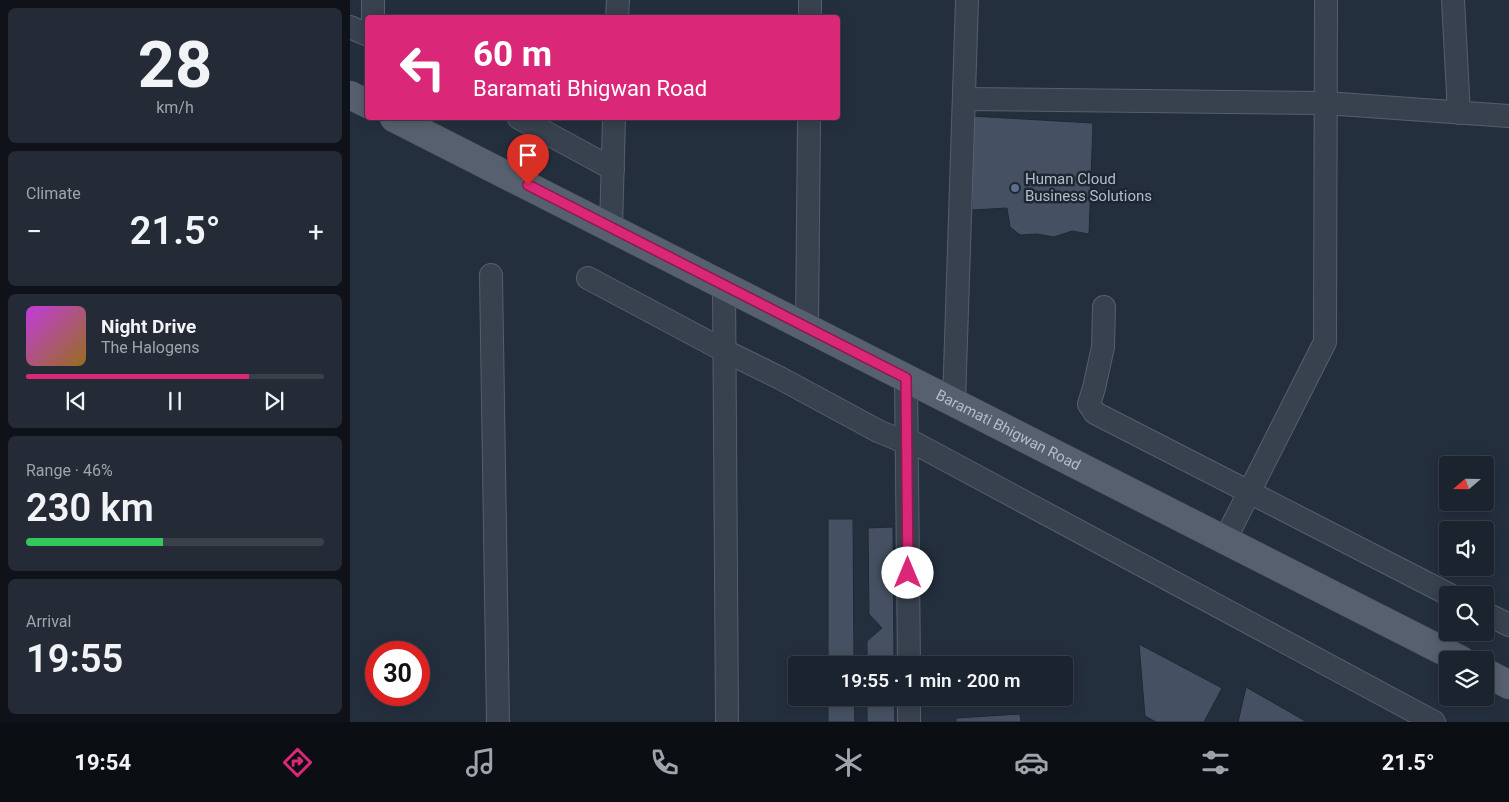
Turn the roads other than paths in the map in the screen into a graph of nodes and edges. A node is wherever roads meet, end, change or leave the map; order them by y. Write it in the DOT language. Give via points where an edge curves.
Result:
graph roads {
  1 [pos="373,0"];
  2 [pos="618,0"];
  3 [pos="810,0"];
  4 [pos="967,0"];
  5 [pos="1326,0"];
  6 [pos="1453,0"];
  7 [pos="373,15"];
  8 [pos="617,15"];
  9 [pos="810,15"];
  10 [pos="350,27"];
  11 [pos="365,34"];
  12 [pos="350,95"];
  13 [pos="964,99"];
  14 [pos="365,102"];
  15 [pos="1325,103"];
  16 [pos="1459,113"];
  17 [pos="1509,116"];
  18 [pos="398,120"];
  19 [pos="523,120"];
  20 [pos="614,120"];
  21 [pos="809,120"];
  22 [pos="613,168"];
  23 [pos="611,228"];
  24 [pos="492,275"];
  25 [pos="588,278"];
  26 [pos="724,285"];
  27 [pos="1104,307"];
  28 [pos="807,328"];
  29 [pos="725,352"];
  30 [pos="906,378"];
  31 [pos="954,402"];
  32 [pos="907,441"];
  33 [pos="1249,493"];
  34 [pos="1225,540"];
  35 [pos="1439,589"];
  36 [pos="1494,618"];
  37 [pos="1509,625"];
  38 [pos="1443,651"];
  39 [pos="909,656"];
  40 [pos="1494,677"];
  41 [pos="1509,685"];
  42 [pos="909,706"];
  43 [pos="498,722"];
  44 [pos="728,722"];
  45 [pos="909,722"];
  46 [pos="1434,722"];
  1 -- 7 [label="street"];
  2 -- 8 [label="street"];
  3 -- 9 [label="street"];
  4 -- 13 [label="street"];
  5 -- 15 [label="street"];
  6 -- 16 [label="street"];
  10 -- 11 [label="street"];
  12 -- 14 [label="main road"];
  13 -- 15 [label="street"];
  13 -- 31 [label="street"];
  15 -- 16 [label="street"];
  15 -- 33 [label="street" via="1325,342"];
  16 -- 17 [label="street"];
  18 -- 23 [label="main road, Baramati Bhigwan Road"];
  19 -- 22 [label="street"];
  20 -- 22 [label="street"];
  21 -- 28 [label="street"];
  22 -- 23 [label="street"];
  23 -- 26 [label="main road, Baramati Bhigwan Road"];
  24 -- 43 [label="street"];
  25 -- 29 [label="street"];
  26 -- 28 [label="main road, Baramati Bhigwan Road"];
  26 -- 29 [label="street"];
  27 -- 33 [label="street" via="1103,347 1089,404 1095,413"];
  28 -- 30 [label="main road, Baramati Bhigwan Road"];
  29 -- 32 [label="street" via="878,431"];
  29 -- 44 [label="street"];
  30 -- 31 [label="main road, Baramati Bhigwan Road"];
  30 -- 32 [label="street"];
  31 -- 34 [label="main road, Baramati Bhigwan Road"];
  32 -- 39 [label="street"];
  32 -- 46 [label="street"];
  33 -- 34 [label="street"];
  33 -- 35 [label="street"];
  34 -- 38 [label="main road, Baramati Bhigwan Road"];
  36 -- 37 [label="street"];
  40 -- 41 [label="main road"];
  42 -- 45 [label="street"];
}
